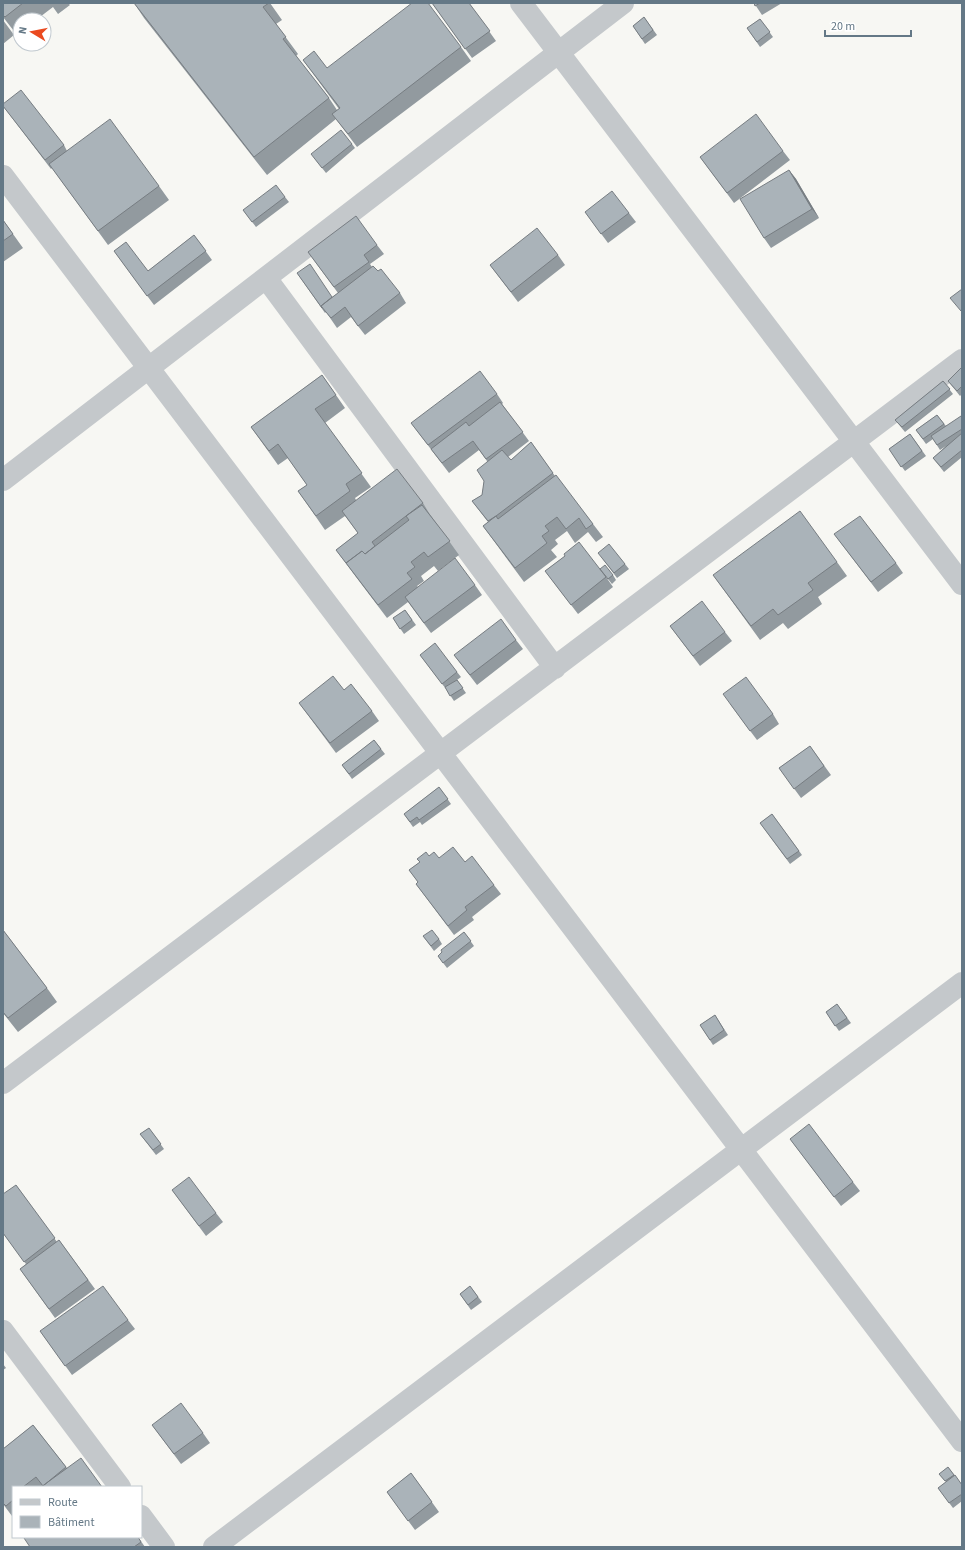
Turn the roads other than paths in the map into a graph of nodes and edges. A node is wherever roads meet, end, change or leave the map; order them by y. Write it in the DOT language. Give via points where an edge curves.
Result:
graph roads {
  1 [pos="521,3"];
  2 [pos="623,3"];
  3 [pos="559,52"];
  4 [pos="3,176"];
  5 [pos="266,278"];
  6 [pos="962,360"];
  7 [pos="149,368"];
  8 [pos="854,441"];
  9 [pos="3,480"];
  10 [pos="962,584"];
  11 [pos="554,668"];
  12 [pos="441,753"];
  13 [pos="962,984"];
  14 [pos="3,1083"];
  15 [pos="741,1150"];
  16 [pos="3,1331"];
  17 [pos="962,1441"];
  18 [pos="119,1486"];
  19 [pos="142,1517"];
  20 [pos="164,1547"];
  21 [pos="214,1547"];
  1 -- 3 [label="street"];
  2 -- 3 [label="street"];
  3 -- 5 [label="street"];
  3 -- 8 [label="street"];
  4 -- 7 [label="street"];
  5 -- 7 [label="street"];
  5 -- 11 [label="street"];
  6 -- 8 [label="street"];
  7 -- 9 [label="street"];
  7 -- 12 [label="street"];
  8 -- 10 [label="street"];
  8 -- 11 [label="street"];
  11 -- 12 [label="street"];
  12 -- 14 [label="street"];
  12 -- 15 [label="street"];
  13 -- 15 [label="street"];
  15 -- 17 [label="street"];
  15 -- 21 [label="street"];
  16 -- 18 [label="street"];
  19 -- 20 [label="street"];
}
